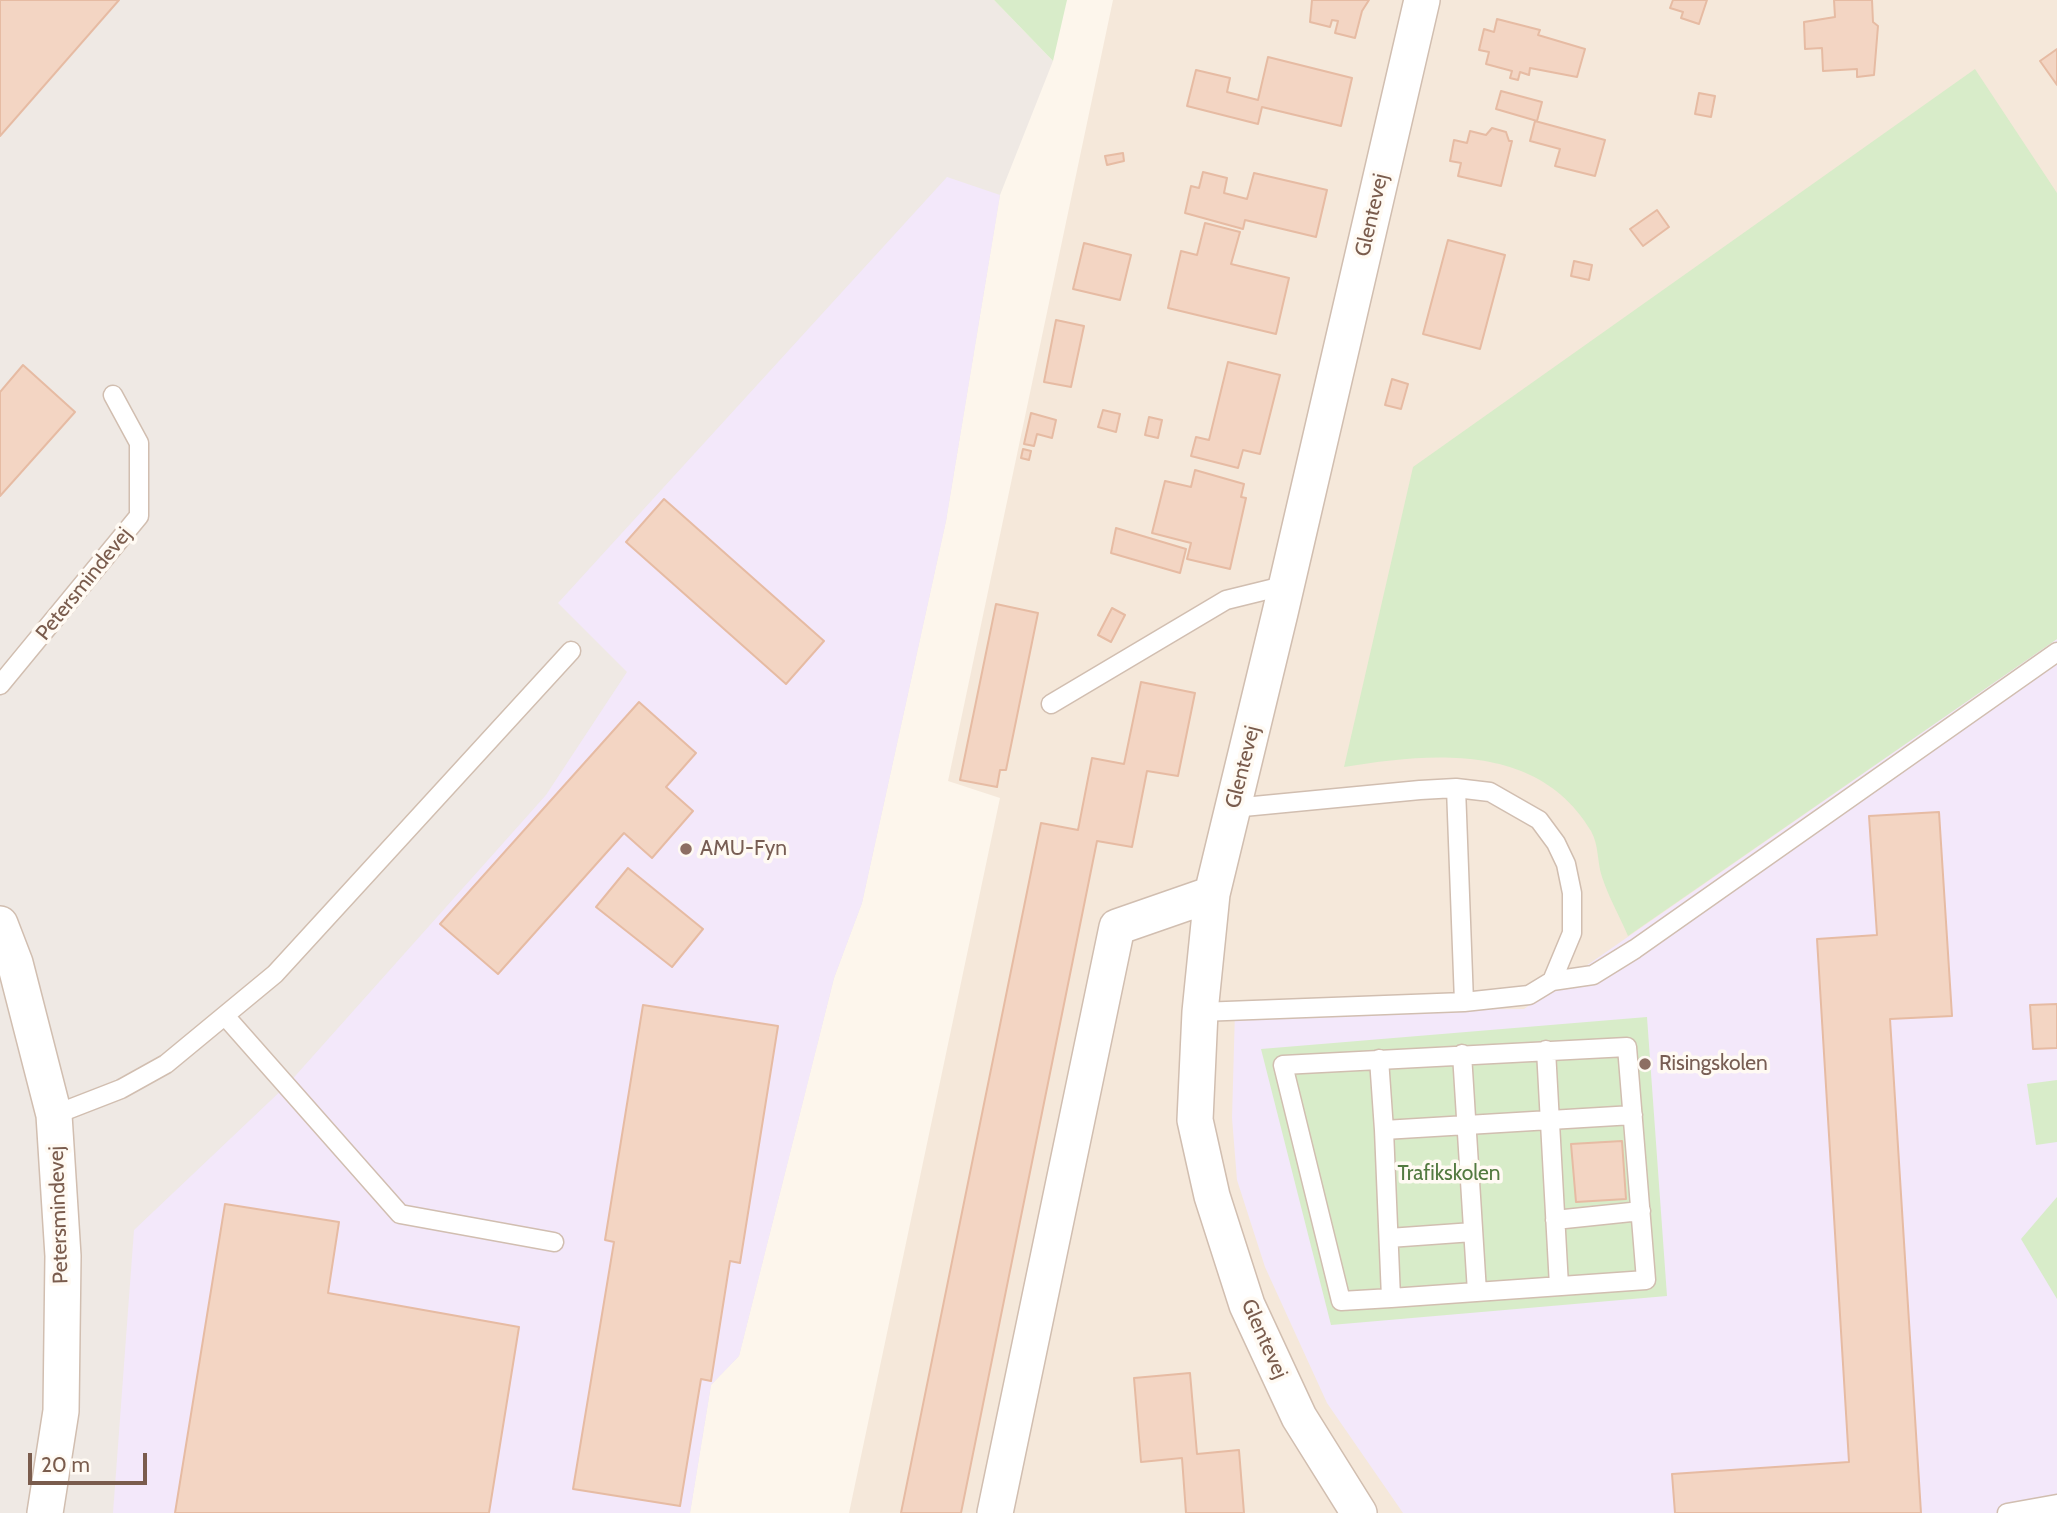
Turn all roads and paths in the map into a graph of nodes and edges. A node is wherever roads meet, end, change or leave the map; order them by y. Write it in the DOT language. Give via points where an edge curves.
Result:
graph roads {
  1 [pos="1422,0"];
  2 [pos="113,395"];
  3 [pos="1287,585"];
  4 [pos="570,651"];
  5 [pos="2057,652"];
  6 [pos="0,685"];
  7 [pos="1051,704"];
  8 [pos="1456,788"];
  9 [pos="1233,808"];
  10 [pos="1212,894"];
  11 [pos="0,923"];
  12 [pos="1552,981"];
  13 [pos="1464,1002"];
  14 [pos="1200,1012"];
  15 [pos="226,1017"];
  16 [pos="1546,1050"];
  17 [pos="1462,1054"];
  18 [pos="1379,1059"];
  19 [pos="54,1115"];
  20 [pos="1633,1115"];
  21 [pos="1550,1120"];
  22 [pos="1465,1125"];
  23 [pos="1384,1130"];
  24 [pos="1641,1211"];
  25 [pos="1555,1220"];
  26 [pos="1473,1232"];
  27 [pos="1389,1238"];
  28 [pos="554,1242"];
  29 [pos="1559,1286"];
  30 [pos="1477,1292"];
  31 [pos="1391,1298"];
  32 [pos="2057,1504"];
  33 [pos="45,1513"];
  34 [pos="995,1513"];
  35 [pos="1359,1513"];
  36 [pos="2007,1513"];
  1 -- 3 [label="street, Glentevej"];
  2 -- 6 [label="lane, Petersmindevej" via="139,443 139,516"];
  3 -- 7 [label="lane" via="1226,600"];
  3 -- 9 [label="street, Glentevej"];
  4 -- 15 [label="lane" via="275,974"];
  5 -- 12 [label="lane" via="1635,949 1593,975"];
  8 -- 9 [label="lane"];
  8 -- 12 [label="lane" via="1490,792 1516,804 1539,820 1556,843 1572,892 1572,933"];
  8 -- 13 [label="lane"];
  9 -- 10 [label="street, Glentevej"];
  10 -- 14 [label="street, Glentevej"];
  10 -- 34 [label="street" via="1116,927"];
  11 -- 19 [label="street, Petersmindevej" via="15,963"];
  12 -- 13 [label="lane" via="1529,995"];
  13 -- 14 [label="lane"];
  14 -- 35 [label="street, Glentevej" via="1195,1121 1212,1196 1247,1305 1299,1417"];
  15 -- 19 [label="lane" via="166,1064 121,1089"];
  15 -- 28 [label="lane" via="400,1214"];
  16 -- 17 [label="lane"];
  16 -- 20 [label="lane" via="1627,1047"];
  16 -- 21 [label="lane"];
  17 -- 18 [label="lane"];
  17 -- 22 [label="lane"];
  18 -- 23 [label="lane"];
  18 -- 31 [label="lane" via="1283,1065 1341,1301"];
  19 -- 33 [label="street, Petersmindevej" via="63,1256 61,1411"];
  20 -- 21 [label="lane"];
  20 -- 24 [label="lane"];
  21 -- 22 [label="lane"];
  21 -- 25 [label="lane"];
  22 -- 23 [label="lane"];
  22 -- 26 [label="lane"];
  23 -- 27 [label="lane"];
  24 -- 25 [label="lane"];
  24 -- 29 [label="lane" via="1646,1280"];
  25 -- 29 [label="lane"];
  26 -- 27 [label="lane"];
  26 -- 30 [label="lane"];
  27 -- 31 [label="lane"];
  29 -- 30 [label="lane"];
  30 -- 31 [label="lane"];
  32 -- 36 [label="lane"];
}
